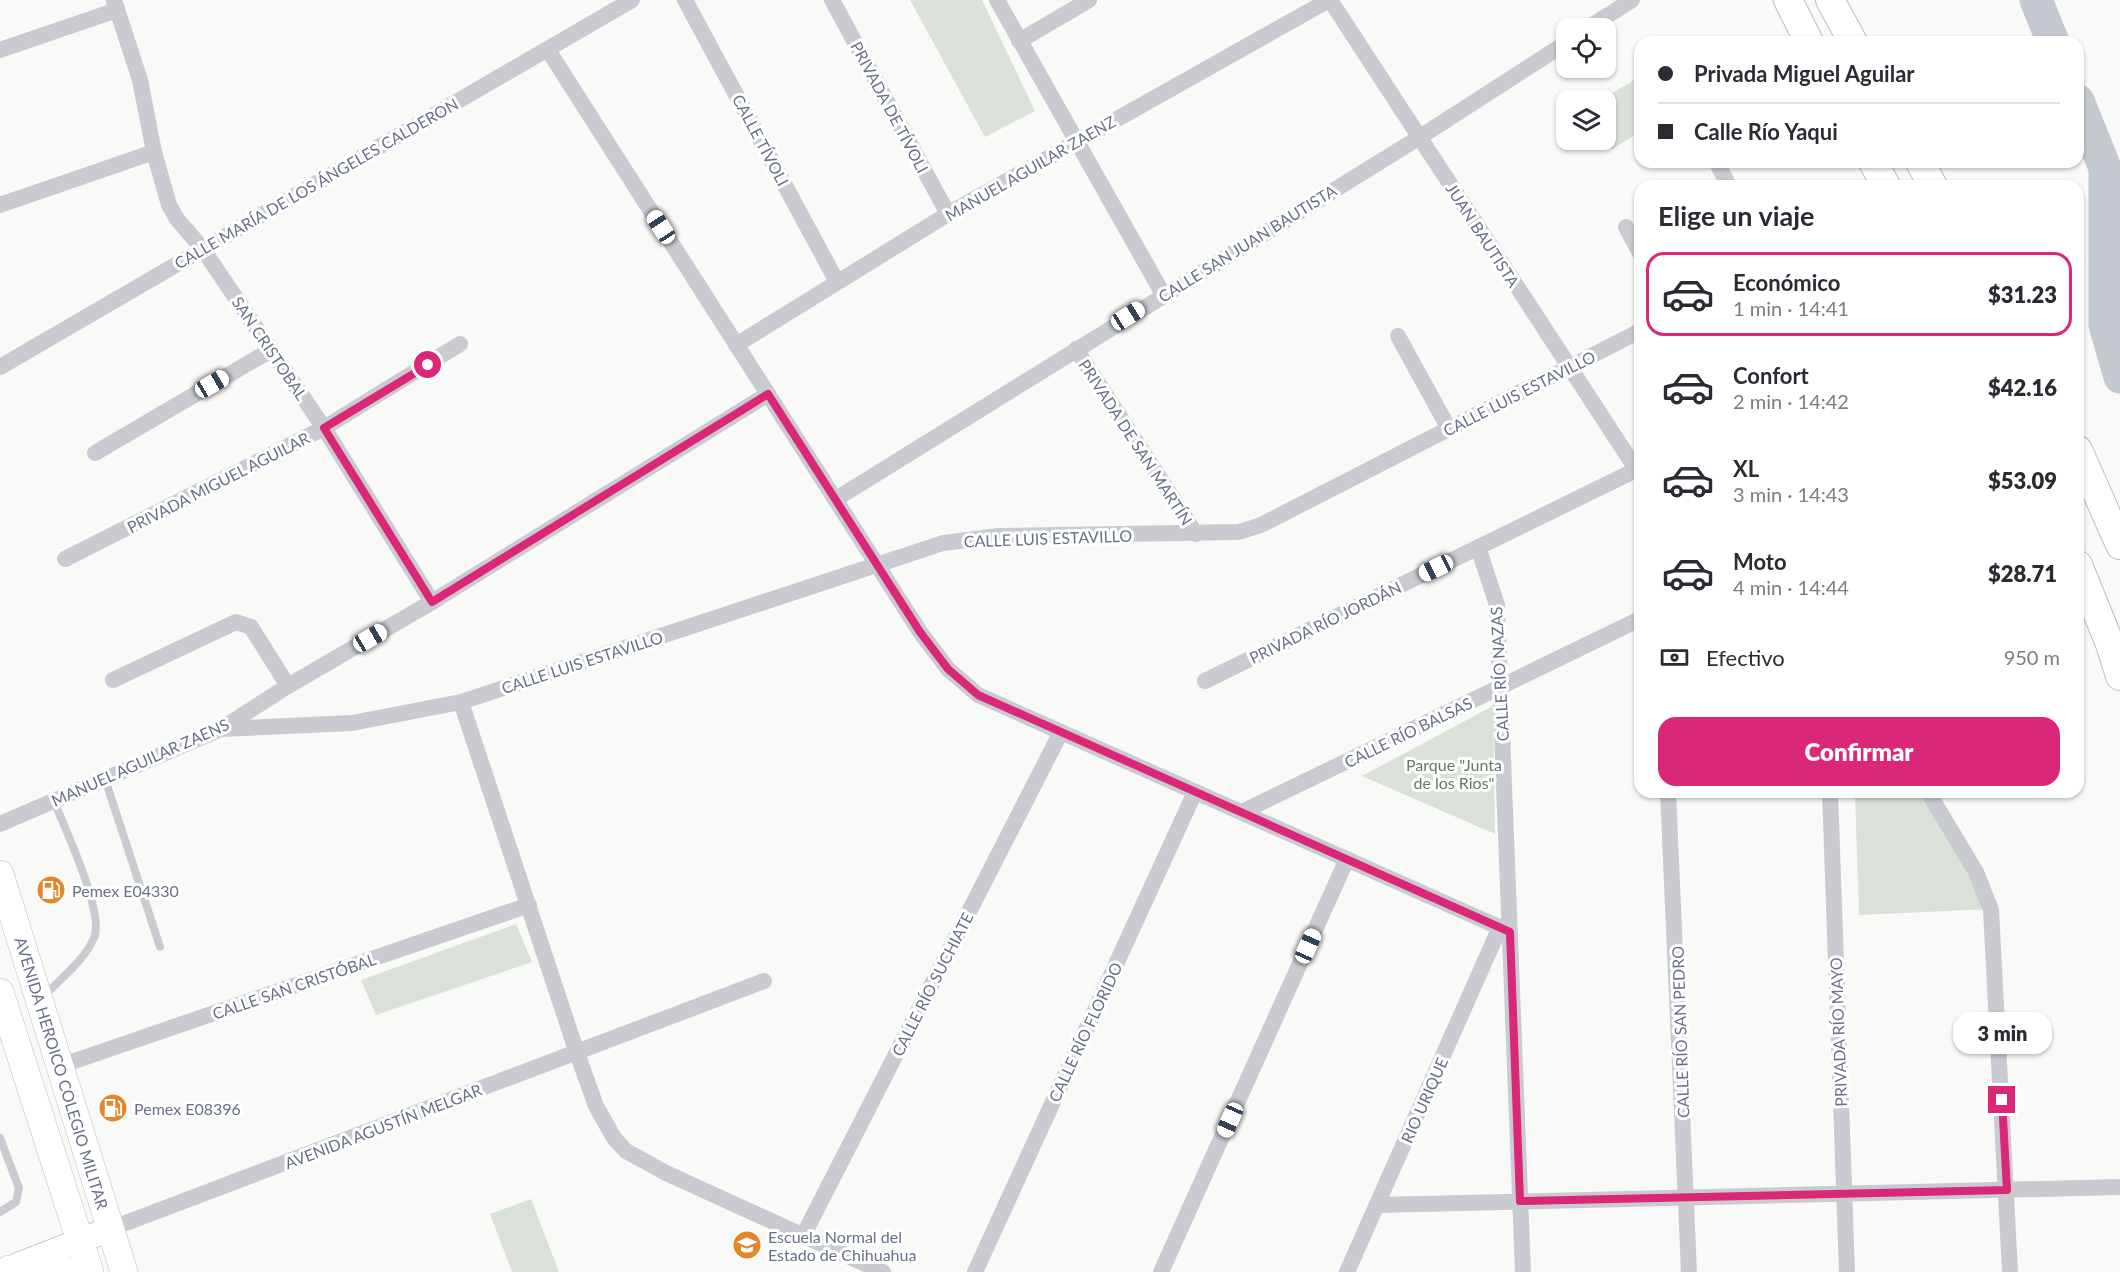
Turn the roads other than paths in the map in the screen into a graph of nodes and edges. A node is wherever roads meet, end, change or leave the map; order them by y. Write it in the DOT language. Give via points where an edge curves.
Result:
graph roads {
  1 [pos="632,0"];
  2 [pos="685,0"];
  3 [pos="832,0"];
  4 [pos="997,0"];
  5 [pos="1089,0"];
  6 [pos="1329,0"];
  7 [pos="1632,0"];
  8 [pos="1788,0"];
  9 [pos="1830,0"];
  10 [pos="115,5"];
  11 [pos="1604,18"];
  12 [pos="1806,36"];
  13 [pos="1850,36"];
  14 [pos="1019,41"];
  15 [pos="1556,49"];
  16 [pos="0,50"];
  17 [pos="548,50"];
  18 [pos="1420,137"];
  19 [pos="1076,141"];
  20 [pos="154,152"];
  21 [pos="0,205"];
  22 [pos="948,214"];
  23 [pos="1626,227"];
  24 [pos="1634,242"];
  25 [pos="202,248"];
  26 [pos="836,280"];
  27 [pos="1163,294"];
  28 [pos="1634,334"];
  29 [pos="1398,336"];
  30 [pos="460,344"];
  31 [pos="736,345"];
  32 [pos="1076,349"];
  33 [pos="271,350"];
  34 [pos="0,367"];
  35 [pos="1568,367"];
  36 [pos="768,394"];
  37 [pos="324,428"];
  38 [pos="1449,429"];
  39 [pos="95,453"];
  40 [pos="1634,463"];
  41 [pos="2084,464"];
  42 [pos="1634,472"];
  43 [pos="836,500"];
  44 [pos="1196,534"];
  45 [pos="2120,545"];
  46 [pos="1478,547"];
  47 [pos="65,559"];
  48 [pos="878,564"];
  49 [pos="2084,580"];
  50 [pos="432,602"];
  51 [pos="1634,622"];
  52 [pos="2120,676"];
  53 [pos="112,680"];
  54 [pos="1205,681"];
  55 [pos="288,686"];
  56 [pos="1502,686"];
  57 [pos="461,702"];
  58 [pos="221,729"];
  59 [pos="1061,732"];
  60 [pos="105,779"];
  61 [pos="1195,792"];
  62 [pos="1668,798"];
  63 [pos="1830,798"];
  64 [pos="1932,798"];
  65 [pos="54,801"];
  66 [pos="1242,812"];
  67 [pos="0,824"];
  68 [pos="1347,859"];
  69 [pos="0,874"];
  70 [pos="529,905"];
  71 [pos="1505,929"];
  72 [pos="160,947"];
  73 [pos="764,981"];
  74 [pos="0,992"];
  75 [pos="39,1001"];
  76 [pos="577,1053"];
  77 [pos="60,1066"];
  78 [pos="0,1138"];
  79 [pos="2120,1187"];
  80 [pos="2007,1190"];
  81 [pos="1844,1194"];
  82 [pos="1686,1197"];
  83 [pos="1520,1201"];
  84 [pos="1377,1204"];
  85 [pos="0,1212"];
  86 [pos="110,1229"];
  87 [pos="803,1236"];
  88 [pos="80,1240"];
  89 [pos="6,1270"];
  90 [pos="69,1272"];
  91 [pos="90,1272"];
  92 [pos="124,1272"];
  93 [pos="883,1272"];
  94 [pos="975,1272"];
  95 [pos="1161,1272"];
  96 [pos="1347,1272"];
  97 [pos="1523,1272"];
  98 [pos="1689,1272"];
  99 [pos="1847,1272"];
  100 [pos="2010,1272"];
  1 -- 17 [label="street, CALLE MARÍA DE LOS ÁNGELES CALDERON"];
  2 -- 26 [label="street, CALLE TÍVOLI"];
  3 -- 22 [label="street, PRIVADA DE TÍVOLI"];
  4 -- 14 [label="street"];
  5 -- 14 [label="street"];
  6 -- 18 [label="street, JUAN BAUTISTA"];
  6 -- 19 [label="street, MANUEL AGUILAR ZAENZ"];
  7 -- 11 [label="street"];
  8 -- 12 [label="highway"];
  9 -- 13 [label="highway"];
  10 -- 16 [label="street"];
  10 -- 20 [label="street, SAN CRISTOBAL" via="140,80"];
  14 -- 19 [label="street"];
  15 -- 18 [label="street, CALLE SAN JUAN BAUTISTA"];
  17 -- 25 [label="street, CALLE MARÍA DE LOS ÁNGELES CALDERON"];
  17 -- 31 [label="street"];
  18 -- 27 [label="street, CALLE SAN JUAN BAUTISTA"];
  18 -- 35 [label="street, JUAN BAUTISTA"];
  19 -- 22 [label="street, MANUEL AGUILAR ZAENZ"];
  19 -- 27 [label="street"];
  20 -- 21 [label="street"];
  20 -- 25 [label="street, SAN CRISTOBAL" via="169,205"];
  22 -- 26 [label="street, MANUEL AGUILAR ZAENZ"];
  23 -- 24 [label="street"];
  25 -- 33 [label="street, SAN CRISTOBAL"];
  25 -- 34 [label="street, CALLE MARÍA DE LOS ÁNGELES CALDERON"];
  26 -- 31 [label="street, MANUEL AGUILAR ZAENZ"];
  27 -- 32 [label="street, CALLE SAN JUAN BAUTISTA"];
  28 -- 35 [label="street, CALLE LUIS ESTAVILLO"];
  29 -- 38 [label="street"];
  30 -- 37 [label="street, PRIVADA MIGUEL AGUILAR"];
  31 -- 36 [label="street"];
  32 -- 43 [label="street, CALLE SAN JUAN BAUTISTA"];
  32 -- 44 [label="street, PRIVADA DE SAN MARTÍN"];
  33 -- 37 [label="street, SAN CRISTOBAL"];
  33 -- 39 [label="street"];
  35 -- 38 [label="street, CALLE LUIS ESTAVILLO"];
  35 -- 40 [label="street, JUAN BAUTISTA"];
  36 -- 43 [label="street"];
  36 -- 50 [label="street, MANUEL AGUILAR ZAENS"];
  37 -- 47 [label="street, PRIVADA MIGUEL AGUILAR"];
  37 -- 50 [label="street, SAN CRISTOBAL"];
  38 -- 44 [label="street, CALLE LUIS ESTAVILLO" via="1251,528"];
  41 -- 45 [label="highway"];
  42 -- 46 [label="street, PRIVADA RÍO JORDÁN"];
  43 -- 48 [label="street"];
  44 -- 48 [label="street, CALLE LUIS ESTAVILLO" via="965,538"];
  46 -- 54 [label="street, PRIVADA RÍO JORDÁN"];
  46 -- 56 [label="street, CALLE RÍO NAZAS" via="1497,605"];
  48 -- 57 [label="street, CALLE LUIS ESTAVILLO"];
  48 -- 59 [label="street" via="920,632 961,683 978,695"];
  49 -- 52 [label="highway"];
  50 -- 55 [label="street, MANUEL AGUILAR ZAENS"];
  51 -- 56 [label="street, CALLE RÍO BALSAS"];
  53 -- 55 [label="street" via="236,622 251,627"];
  55 -- 58 [label="street, MANUEL AGUILAR ZAENS"];
  56 -- 66 [label="street, CALLE RÍO BALSAS"];
  56 -- 71 [label="street, CALLE RÍO NAZAS"];
  57 -- 58 [label="street, CALLE LUIS ESTAVILLO" via="352,723"];
  57 -- 70 [label="street"];
  58 -- 60 [label="street, MANUEL AGUILAR ZAENS"];
  59 -- 61 [label="street"];
  59 -- 87 [label="street, CALLE RÍO SUCHIATE"];
  60 -- 65 [label="street, MANUEL AGUILAR ZAENS"];
  60 -- 72 [label="lane"];
  61 -- 66 [label="street"];
  61 -- 94 [label="street, CALLE RÍO FLORIDO"];
  62 -- 82 [label="street, CALLE RÍO SAN PEDRO"];
  63 -- 81 [label="street, PRIVADA RÍO MAYO"];
  64 -- 80 [label="street" via="1976,872 1991,910"];
  65 -- 67 [label="street, MANUEL AGUILAR ZAENS"];
  65 -- 75 [label="lane" via="93,902 96,927 86,952"];
  66 -- 68 [label="street"];
  68 -- 71 [label="street"];
  68 -- 95 [label="street"];
  69 -- 75 [label="main road, AVENIDA HEROICO COLEGIO MILITAR"];
  70 -- 76 [label="street"];
  70 -- 77 [label="street, CALLE SAN CRISTÓBAL"];
  71 -- 83 [label="street, CALLE RÍO NAZAS"];
  71 -- 84 [label="street, RIO URIQUE"];
  73 -- 76 [label="street, AVENIDA AGUSTÍN MELGAR"];
  74 -- 88 [label="main road, AVENIDA HEROICO COLEGIO MILITAR"];
  75 -- 77 [label="main road, AVENIDA HEROICO COLEGIO MILITAR"];
  76 -- 86 [label="street, AVENIDA AGUSTÍN MELGAR"];
  76 -- 87 [label="street" via="596,1106 626,1151"];
  77 -- 86 [label="main road, AVENIDA HEROICO COLEGIO MILITAR"];
  78 -- 85 [label="lane" via="19,1188 16,1202"];
  79 -- 80 [label="street"];
  80 -- 81 [label="street"];
  80 -- 100 [label="street"];
  81 -- 82 [label="street"];
  81 -- 99 [label="street, PRIVADA RÍO MAYO"];
  82 -- 83 [label="street"];
  82 -- 98 [label="street, CALLE RÍO SAN PEDRO"];
  83 -- 84 [label="street"];
  83 -- 97 [label="street, CALLE RÍO NAZAS"];
  84 -- 96 [label="street, RIO URIQUE"];
  86 -- 88 [label="main road, AVENIDA AGUSTÍN MELGAR"];
  86 -- 92 [label="main road, AVENIDA HEROICO COLEGIO MILITAR"];
  87 -- 93 [label="street"];
  88 -- 89 [label="main road, AVENIDA AGUSTÍN MELGAR"];
  88 -- 91 [label="main road, AVENIDA HEROICO COLEGIO MILITAR"];
  89 -- 90 [label="main road" via="39,1266"];
}
